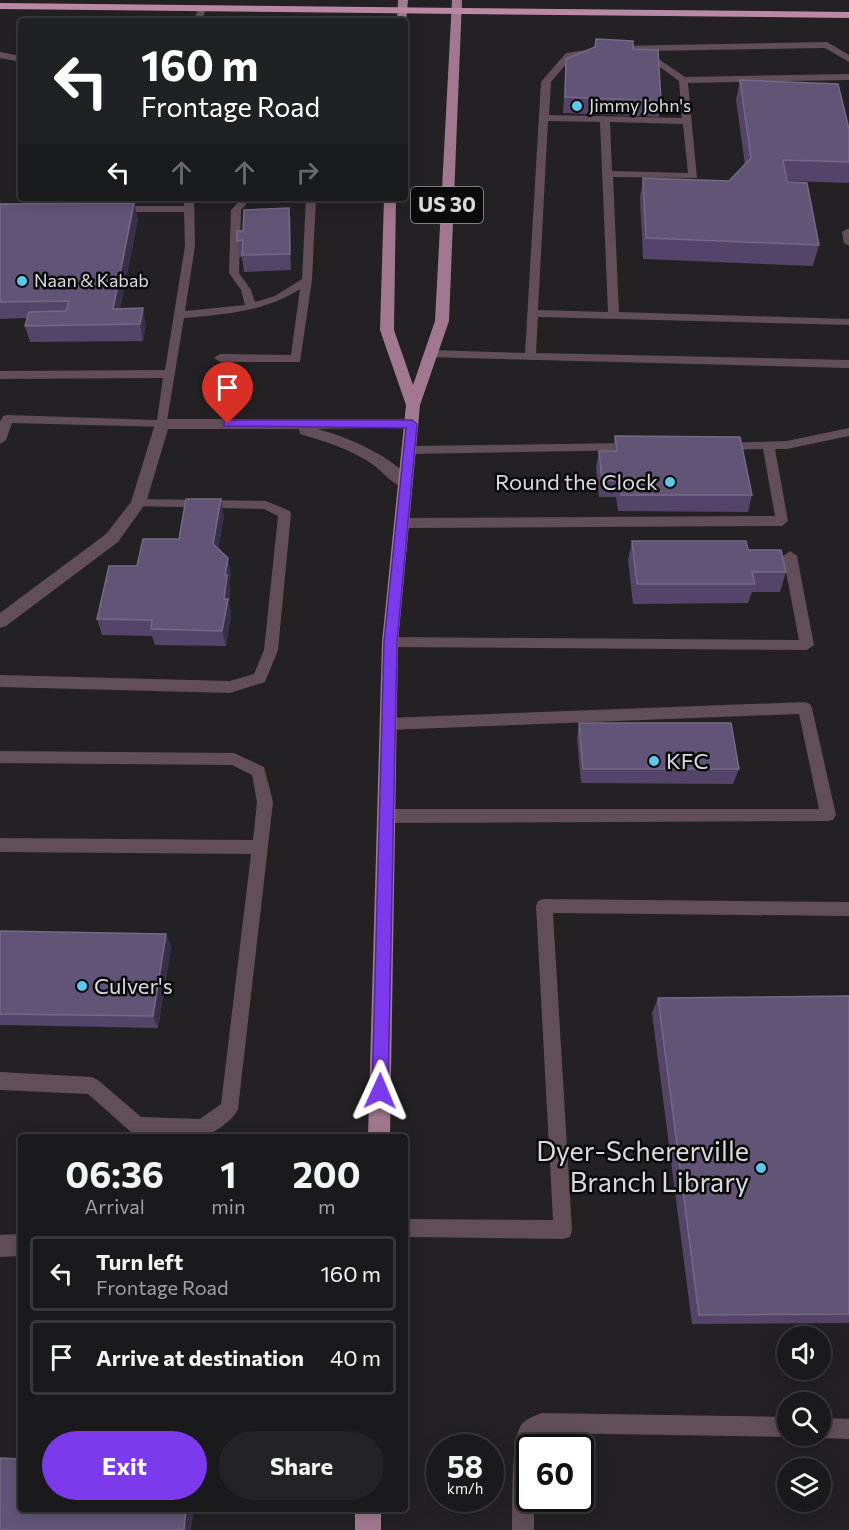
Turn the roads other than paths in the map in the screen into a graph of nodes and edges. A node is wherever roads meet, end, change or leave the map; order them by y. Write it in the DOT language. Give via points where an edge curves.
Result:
graph roads {
  1 [pos="0,6"];
  2 [pos="456,6"];
  3 [pos="202,8"];
  4 [pos="403,10"];
  5 [pos="849,15"];
  6 [pos="199,18"];
  7 [pos="638,49"];
  8 [pos="0,55"];
  9 [pos="18,58"];
  10 [pos="849,59"];
  11 [pos="849,77"];
  12 [pos="683,80"];
  13 [pos="544,118"];
  14 [pos="605,118"];
  15 [pos="687,121"];
  16 [pos="609,174"];
  17 [pos="243,201"];
  18 [pos="311,201"];
  19 [pos="390,201"];
  20 [pos="189,203"];
  21 [pos="111,210"];
  22 [pos="849,232"];
  23 [pos="849,243"];
  24 [pos="307,280"];
  25 [pos="251,306"];
  26 [pos="533,313"];
  27 [pos="179,315"];
  28 [pos="615,316"];
  29 [pos="849,322"];
  30 [pos="430,354"];
  31 [pos="530,357"];
  32 [pos="220,358"];
  33 [pos="849,364"];
  34 [pos="169,374"];
  35 [pos="0,375"];
  36 [pos="413,405"];
  37 [pos="162,424"];
  38 [pos="271,424"];
  39 [pos="412,424"];
  40 [pos="849,432"];
  41 [pos="0,440"];
  42 [pos="768,445"];
  43 [pos="708,446"];
  44 [pos="648,447"];
  45 [pos="409,450"];
  46 [pos="405,483"];
  47 [pos="138,502"];
  48 [pos="402,523"];
  49 [pos="790,556"];
  50 [pos="8,610"];
  51 [pos="0,622"];
  52 [pos="390,642"];
  53 [pos="0,681"];
  54 [pos="387,724"];
  55 [pos="0,756"];
  56 [pos="387,816"];
  57 [pos="0,845"];
  58 [pos="259,847"];
  59 [pos="849,909"];
  60 [pos="0,1081"];
  61 [pos="378,1134"];
  62 [pos="408,1228"];
  63 [pos="18,1245"];
  64 [pos="0,1246"];
  65 [pos="777,1428"];
  66 [pos="831,1428"];
  67 [pos="849,1429"];
  68 [pos="368,1512"];
  69 [pos="368,1530"];
  70 [pos="523,1530"];
  1 -- 3 [label="highway"];
  2 -- 4 [label="highway"];
  2 -- 5 [label="highway"];
  2 -- 30 [label="main road, US 30" via="442,321"];
  3 -- 4 [label="highway"];
  3 -- 6 [label="lane"];
  7 -- 10 [label="lane" via="827,45"];
  7 -- 12 [label="lane"];
  7 -- 13 [label="lane" via="569,55 546,82"];
  8 -- 9 [label="lane"];
  11 -- 12 [label="lane"];
  12 -- 15 [label="lane"];
  13 -- 14 [label="lane"];
  13 -- 26 [label="lane"];
  14 -- 15 [label="lane"];
  14 -- 16 [label="lane"];
  15 -- 16 [label="lane" via="693,176"];
  16 -- 28 [label="lane"];
  17 -- 25 [label="lane" via="236,210 234,273"];
  18 -- 24 [label="lane"];
  19 -- 36 [label="main road, US 30" via="387,330"];
  20 -- 21 [label="lane"];
  20 -- 27 [label="lane" via="190,246"];
  22 -- 23 [label="lane"];
  24 -- 25 [label="lane" via="279,298"];
  24 -- 32 [label="lane" via="296,358"];
  25 -- 27 [label="lane"];
  26 -- 28 [label="lane"];
  26 -- 31 [label="lane"];
  27 -- 34 [label="lane"];
  28 -- 29 [label="lane"];
  30 -- 31 [label="lane"];
  30 -- 36 [label="main road, US 30"];
  31 -- 33 [label="lane"];
  34 -- 35 [label="lane"];
  34 -- 37 [label="lane"];
  36 -- 39 [label="main road, US 30"];
  37 -- 38 [label="street"];
  37 -- 41 [label="lane" via="7,419"];
  37 -- 47 [label="street"];
  38 -- 39 [label="street"];
  38 -- 46 [label="street" via="338,438 371,454"];
  39 -- 45 [label="main road, US 30"];
  40 -- 42 [label="lane" via="787,445"];
  42 -- 43 [label="lane"];
  42 -- 48 [label="lane" via="782,520"];
  44 -- 45 [label="lane"];
  45 -- 46 [label="main road, US 30"];
  46 -- 48 [label="main road, US 30"];
  47 -- 50 [label="street" via="112,538"];
  47 -- 53 [label="lane" via="266,505 285,514 271,650 260,678 230,687"];
  48 -- 52 [label="main road, US 30"];
  49 -- 52 [label="lane" via="807,645"];
  50 -- 51 [label="street"];
  52 -- 54 [label="main road, US 30"];
  54 -- 56 [label="main road, US 30"];
  54 -- 56 [label="lane" via="805,708 828,815"];
  55 -- 58 [label="lane" via="234,759 259,771 265,802"];
  56 -- 61 [label="main road, US 30"];
  57 -- 58 [label="lane"];
  58 -- 60 [label="lane" via="229,1109 203,1128 137,1126 92,1086"];
  59 -- 62 [label="lane" via="544,906 563,1230"];
  63 -- 64 [label="street"];
  65 -- 70 [label="lane" via="542,1423 529,1431 525,1450"];
  66 -- 67 [label="lane"];
  68 -- 69 [label="main road"];
}
